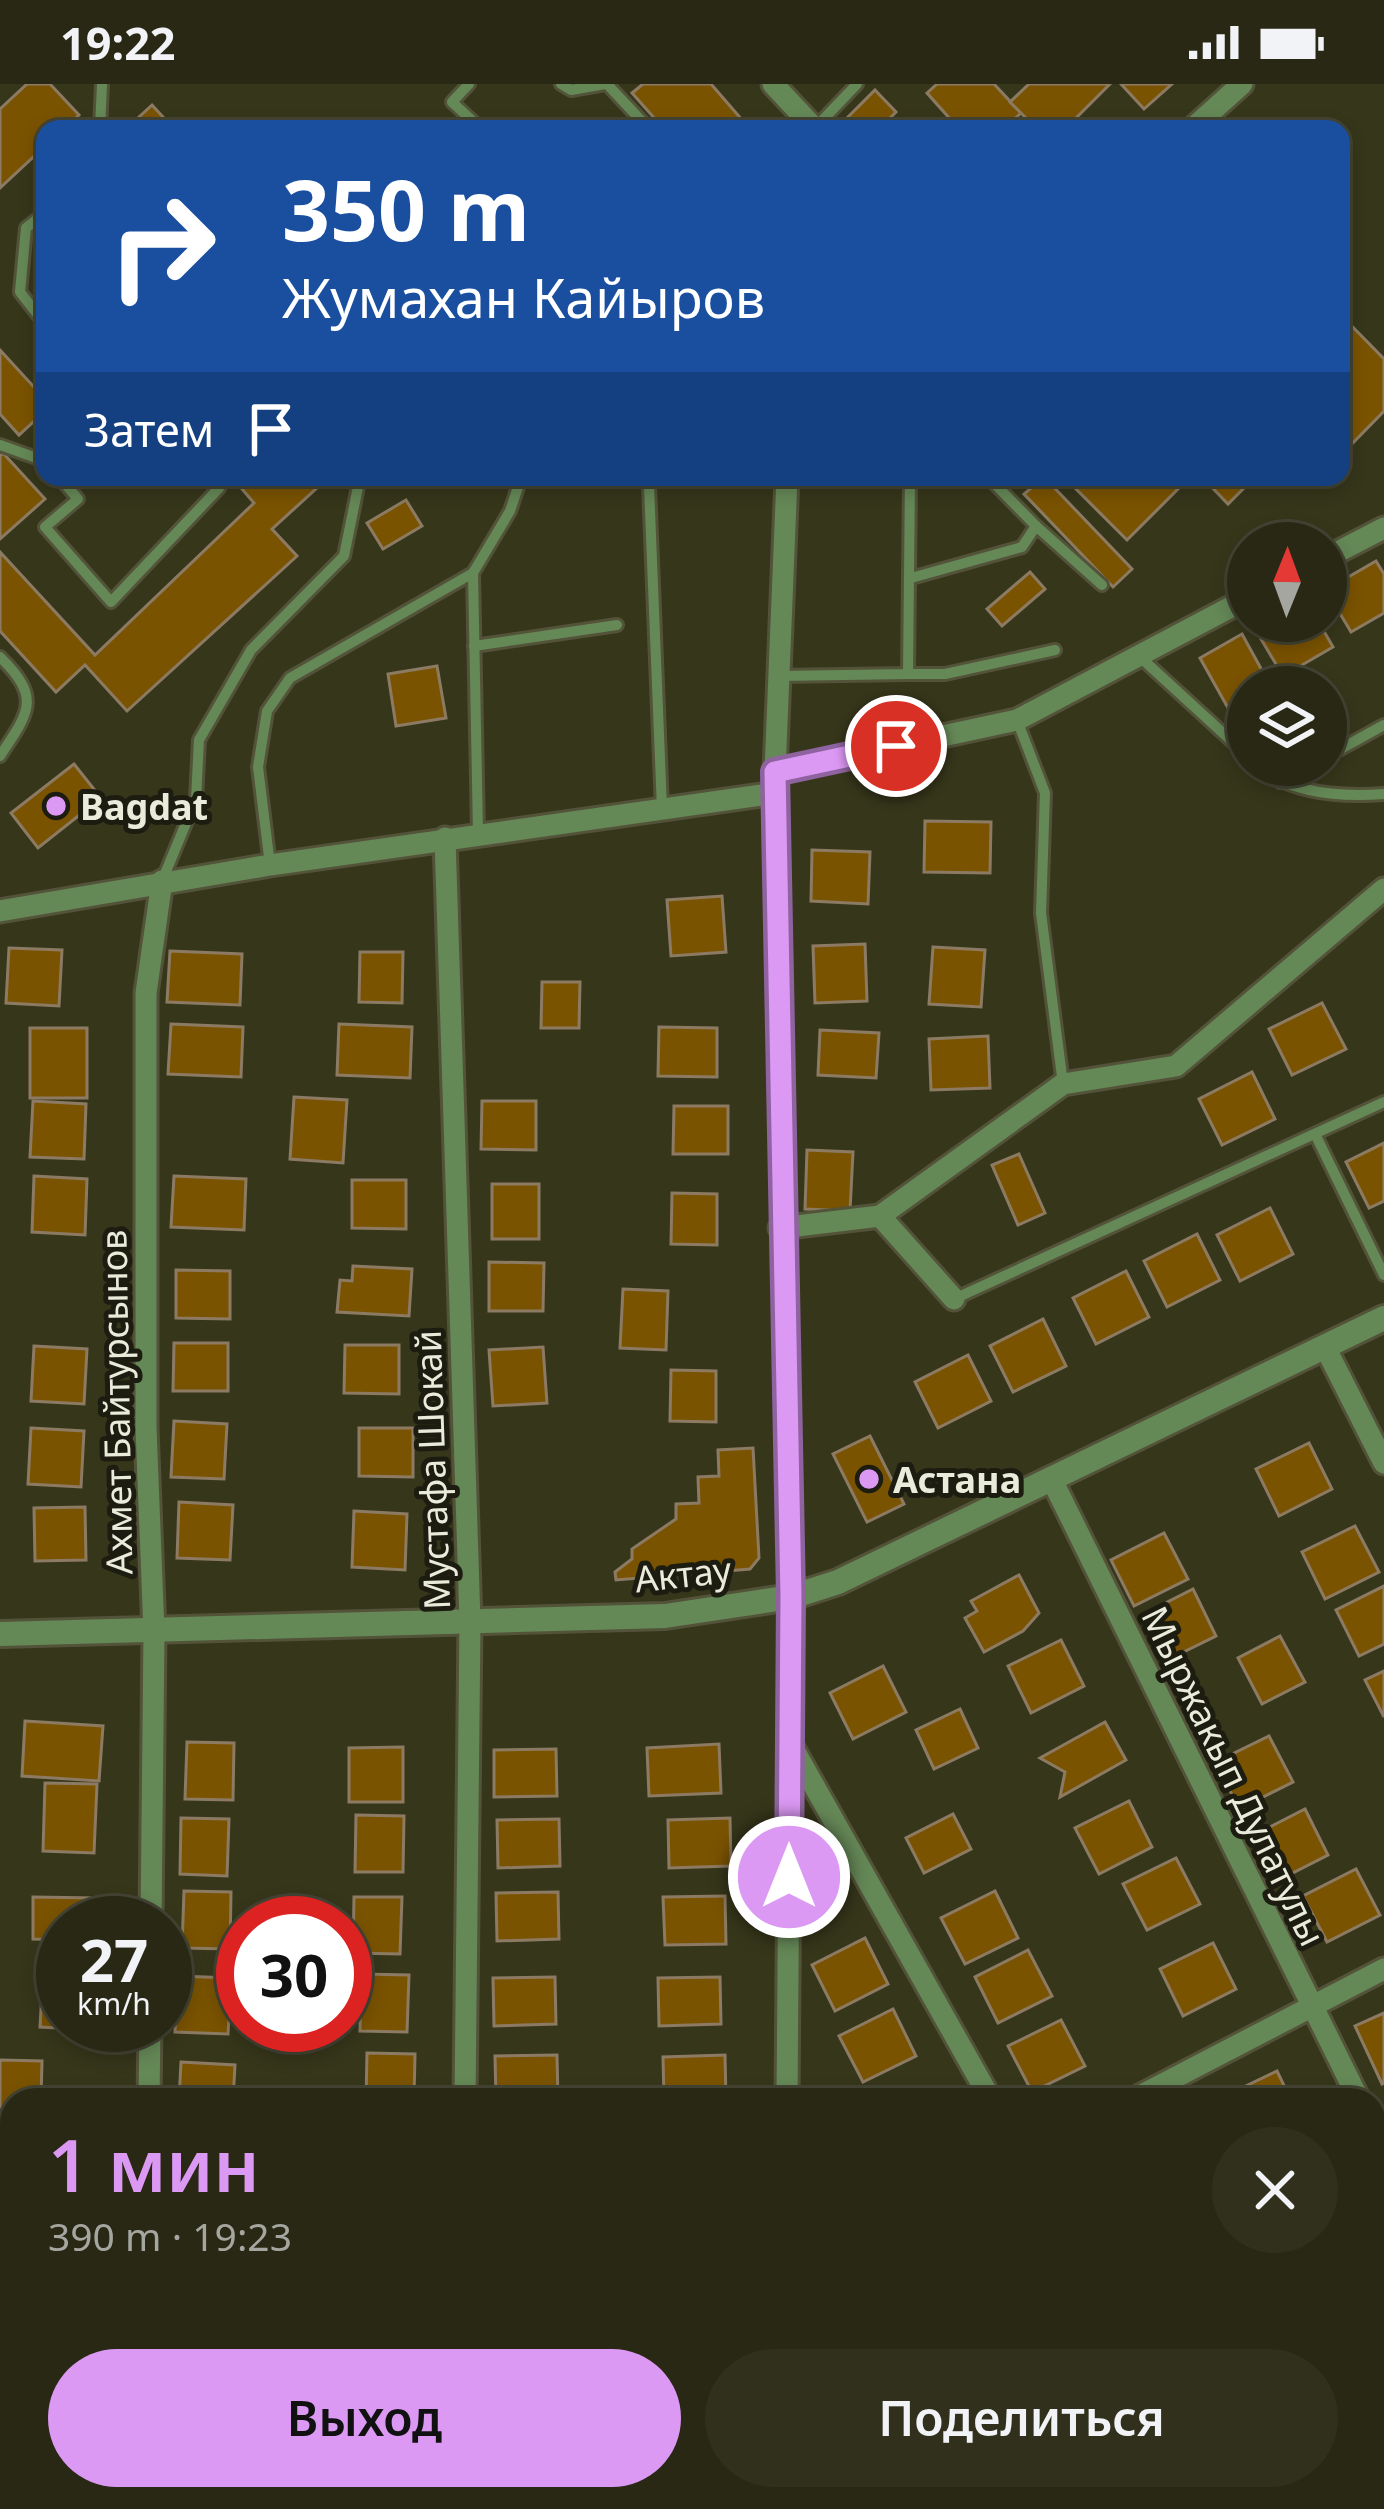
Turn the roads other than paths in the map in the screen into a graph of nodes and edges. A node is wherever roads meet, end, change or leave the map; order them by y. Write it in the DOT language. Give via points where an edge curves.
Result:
graph roads {
  1 [pos="102,84"];
  2 [pos="469,84"];
  3 [pos="561,84"];
  4 [pos="606,84"];
  5 [pos="773,84"];
  6 [pos="857,84"];
  7 [pos="1242,84"];
  8 [pos="100,120"];
  9 [pos="471,120"];
  10 [pos="640,120"];
  11 [pos="808,120"];
  12 [pos="823,120"];
  13 [pos="1202,120"];
  14 [pos="36,220"];
  15 [pos="36,312"];
  16 [pos="0,445"];
  17 [pos="36,457"];
  18 [pos="67,486"];
  19 [pos="220,486"];
  20 [pos="358,486"];
  21 [pos="519,486"];
  22 [pos="649,486"];
  23 [pos="787,486"];
  24 [pos="910,486"];
  25 [pos="997,486"];
  26 [pos="1036,526"];
  27 [pos="1384,529"];
  28 [pos="1347,548"];
  29 [pos="473,573"];
  30 [pos="911,578"];
  31 [pos="1102,585"];
  32 [pos="1227,609"];
  33 [pos="617,625"];
  34 [pos="474,646"];
  35 [pos="1055,650"];
  36 [pos="1137,655"];
  37 [pos="0,657"];
  38 [pos="908,674"];
  39 [pos="778,676"];
  40 [pos="1017,720"];
  41 [pos="1384,725"];
  42 [pos="1227,737"];
  43 [pos="1347,745"];
  44 [pos="0,756"];
  45 [pos="775,783"];
  46 [pos="1296,786"];
  47 [pos="1384,794"];
  48 [pos="662,808"];
  49 [pos="478,833"];
  50 [pos="445,838"];
  51 [pos="270,865"];
  52 [pos="162,881"];
  53 [pos="1384,890"];
  54 [pos="0,911"];
  55 [pos="1063,1084"];
  56 [pos="1384,1102"];
  57 [pos="1316,1136"];
  58 [pos="880,1216"];
  59 [pos="780,1228"];
  60 [pos="1384,1275"];
  61 [pos="954,1299"];
  62 [pos="1384,1318"];
  63 [pos="1324,1347"];
  64 [pos="1384,1463"];
  65 [pos="1052,1480"];
  66 [pos="791,1597"];
  67 [pos="470,1622"];
  68 [pos="154,1632"];
  69 [pos="0,1634"];
  70 [pos="790,1743"];
  71 [pos="151,1896"];
  72 [pos="1384,1969"];
  73 [pos="1310,2007"];
  74 [pos="150,2052"];
  75 [pos="149,2088"];
  76 [pos="465,2088"];
  77 [pos="787,2088"];
  78 [pos="984,2088"];
  79 [pos="1155,2088"];
  80 [pos="1353,2088"];
  1 -- 8 [label="lane"];
  2 -- 9 [label="lane" via="452,102"];
  3 -- 4 [label="lane"];
  4 -- 10 [label="lane"];
  5 -- 11 [label="street"];
  6 -- 12 [label="lane"];
  7 -- 13 [label="street"];
  14 -- 15 [label="lane" via="26,228 20,292"];
  16 -- 17 [label="lane"];
  18 -- 19 [label="lane" via="78,499 45,527 111,602"];
  20 -- 52 [label="lane" via="344,556 251,650 199,740 196,799"];
  21 -- 29 [label="lane"];
  22 -- 48 [label="lane"];
  23 -- 39 [label="street"];
  24 -- 30 [label="lane"];
  25 -- 26 [label="lane"];
  26 -- 30 [label="lane" via="1022,547"];
  26 -- 31 [label="lane"];
  27 -- 28 [label="street"];
  29 -- 34 [label="lane"];
  29 -- 51 [label="lane" via="290,678 267,711 258,767"];
  30 -- 38 [label="lane"];
  32 -- 36 [label="street"];
  33 -- 34 [label="lane"];
  34 -- 49 [label="lane"];
  35 -- 38 [label="lane"];
  36 -- 40 [label="street"];
  36 -- 42 [label="lane"];
  37 -- 44 [label="lane" via="24,680 28,696 26,717"];
  38 -- 39 [label="lane"];
  39 -- 45 [label="street"];
  40 -- 45 [label="street"];
  40 -- 55 [label="lane" via="1045,793 1042,930"];
  41 -- 43 [label="lane"];
  45 -- 48 [label="street"];
  45 -- 59 [label="street"];
  46 -- 47 [label="lane"];
  48 -- 49 [label="street"];
  49 -- 50 [label="street"];
  50 -- 51 [label="street"];
  50 -- 67 [label="street, Мустафа Шокай"];
  51 -- 52 [label="street"];
  52 -- 54 [label="street"];
  52 -- 68 [label="street, Ахмет Байтурсынов" via="146,993"];
  53 -- 55 [label="street" via="1176,1066"];
  55 -- 58 [label="street"];
  56 -- 57 [label="lane"];
  57 -- 60 [label="lane"];
  57 -- 61 [label="lane" via="1192,1185"];
  58 -- 59 [label="street"];
  58 -- 61 [label="street"];
  59 -- 66 [label="street"];
  62 -- 63 [label="street, Актау"];
  63 -- 64 [label="street"];
  63 -- 65 [label="street, Актау"];
  65 -- 66 [label="street, Актау"];
  65 -- 73 [label="street, Мыржакып Дулатулы"];
  66 -- 67 [label="street, Актау" via="665,1616"];
  66 -- 70 [label="street"];
  67 -- 68 [label="street, Актау"];
  67 -- 76 [label="street, Мустафа Шокай"];
  68 -- 69 [label="street, Актау"];
  68 -- 71 [label="street, Ахмет Байтурсынов"];
  70 -- 77 [label="street"];
  70 -- 78 [label="street"];
  72 -- 73 [label="street"];
  73 -- 79 [label="street"];
  73 -- 80 [label="street, Мыржакып Дулатулы"];
  74 -- 75 [label="street"];
}
